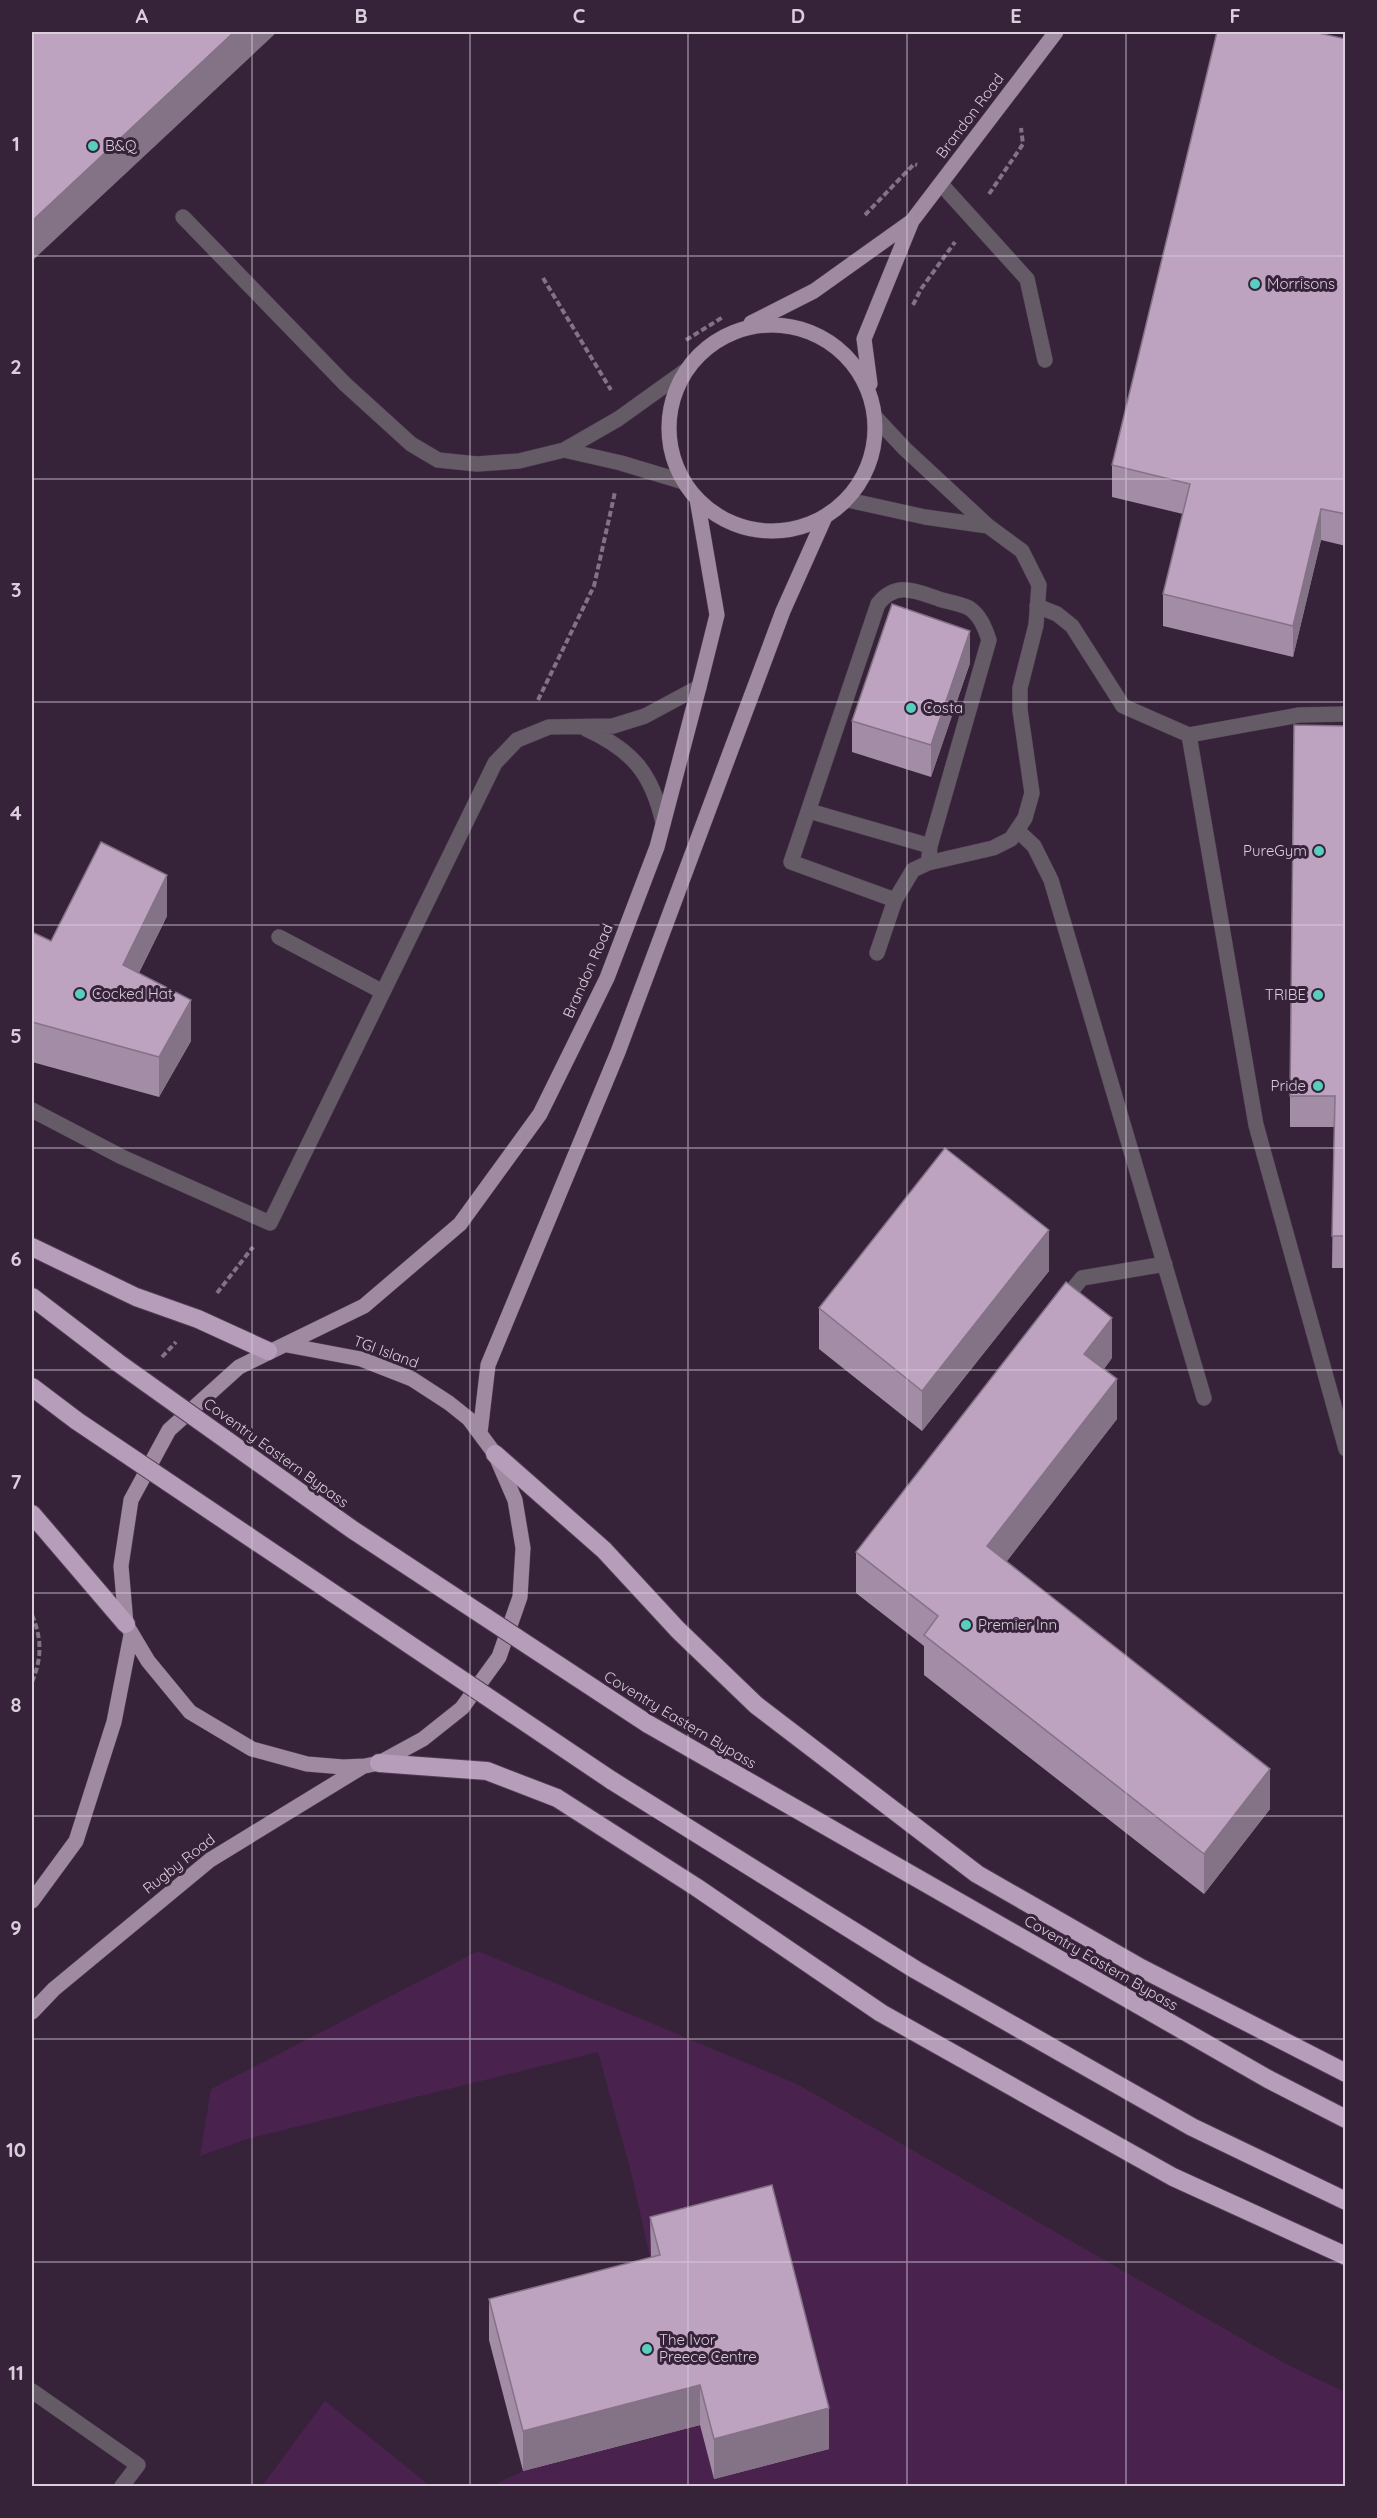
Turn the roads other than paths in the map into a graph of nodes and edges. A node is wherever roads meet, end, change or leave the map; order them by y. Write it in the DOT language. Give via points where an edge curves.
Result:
graph roads {
  1 [pos="1056,32"];
  2 [pos="941,184"];
  3 [pos="183,217"];
  4 [pos="912,221"];
  5 [pos="741,328"];
  6 [pos="1045,360"];
  7 [pos="685,371"];
  8 [pos="872,401"];
  9 [pos="875,417"];
  10 [pos="564,450"];
  11 [pos="684,483"];
  12 [pos="697,499"];
  13 [pos="848,500"];
  14 [pos="825,517"];
  15 [pos="987,526"];
  16 [pos="1037,606"];
  17 [pos="699,687"];
  18 [pos="1346,714"];
  19 [pos="582,727"];
  20 [pos="1189,735"];
  21 [pos="809,811"];
  22 [pos="663,823"];
  23 [pos="1017,830"];
  24 [pos="930,846"];
  25 [pos="928,863"];
  26 [pos="895,900"];
  27 [pos="279,937"];
  28 [pos="878,953"];
  29 [pos="383,992"];
  30 [pos="32,1110"];
  31 [pos="32,1247"];
  32 [pos="1165,1264"];
  33 [pos="32,1297"];
  34 [pos="1053,1312"];
  35 [pos="287,1345"];
  36 [pos="268,1351"];
  37 [pos="32,1387"];
  38 [pos="1204,1398"];
  39 [pos="480,1433"];
  40 [pos="1346,1449"];
  41 [pos="495,1454"];
  42 [pos="32,1514"];
  43 [pos="128,1630"];
  44 [pos="372,1764"];
  45 [pos="32,1901"];
  46 [pos="34,2008"];
  47 [pos="1346,2073"];
  48 [pos="1346,2119"];
  49 [pos="1346,2201"];
  50 [pos="1346,2256"];
  51 [pos="32,2391"];
  52 [pos="122,2487"];
  1 -- 2 [label="main road, Brandon Road"];
  2 -- 4 [label="main road, Brandon Road"];
  2 -- 6 [label="street" via="1027,279"];
  3 -- 10 [label="street" via="345,384 411,444 438,460 477,464 519,461"];
  4 -- 5 [label="main road, Brandon Road" via="814,291"];
  4 -- 8 [label="main road, Brandon Road" via="864,339"];
  5 -- 7 [label="main road" via="703,350"];
  5 -- 8 [label="main road" via="785,324 822,336 854,364"];
  7 -- 10 [label="street" via="618,419"];
  7 -- 11 [label="main road" via="674,393 669,417 669,443"];
  8 -- 9 [label="main road"];
  9 -- 13 [label="main road" via="870,460"];
  9 -- 15 [label="street"];
  10 -- 11 [label="street"];
  11 -- 12 [label="main road"];
  12 -- 14 [label="main road" via="726,521 764,531 797,528"];
  12 -- 17 [label="main road, Brandon Road" via="717,615"];
  13 -- 14 [label="main road"];
  13 -- 15 [label="street"];
  14 -- 39 [label="main road" via="783,611 618,1052 488,1365"];
  15 -- 16 [label="street" via="1022,551 1039,585"];
  16 -- 20 [label="street" via="1072,626 1123,706"];
  16 -- 23 [label="street" via="1020,688 1032,793"];
  17 -- 19 [label="street" via="645,716 613,726"];
  17 -- 22 [label="main road, Brandon Road"];
  18 -- 20 [label="street" via="1299,715"];
  19 -- 22 [label="street" via="612,741 639,764 657,796"];
  19 -- 29 [label="street" via="549,727 517,741 495,763"];
  20 -- 40 [label="street" via="1256,1125"];
  21 -- 24 [label="street"];
  21 -- 24 [label="street" via="878,604 886,594 911,590 969,608 989,640"];
  21 -- 26 [label="street" via="791,862"];
  22 -- 35 [label="main road, Brandon Road" via="608,978 534,1123 460,1224 364,1306"];
  23 -- 25 [label="street" via="1011,839 993,848"];
  23 -- 32 [label="street" via="1034,846 1051,880"];
  24 -- 25 [label="street"];
  25 -- 26 [label="street" via="913,870"];
  26 -- 28 [label="street"];
  27 -- 29 [label="street"];
  29 -- 30 [label="street" via="270,1223 122,1157"];
  31 -- 36 [label="highway" via="136,1297 198,1319"];
  32 -- 34 [label="street" via="1082,1278"];
  32 -- 38 [label="street"];
  33 -- 48 [label="highway, Coventry Eastern Bypass, bridge" via="353,1530 648,1724 1268,2079"];
  35 -- 36 [label="main road, TGI Island"];
  35 -- 39 [label="main road, TGI Island" via="361,1359 411,1379 449,1403"];
  36 -- 43 [label="main road, TGI Island" via="239,1367 169,1430 131,1500 121,1566"];
  37 -- 49 [label="highway, bridge" via="611,1780 916,1970 1192,2127"];
  39 -- 41 [label="main road, TGI Island"];
  41 -- 44 [label="main road, TGI Island" via="515,1500 523,1548 520,1597 499,1657 462,1708 423,1739"];
  41 -- 47 [label="highway" via="604,1550 678,1630 756,1705 976,1874 1141,1968"];
  42 -- 43 [label="highway"];
  43 -- 44 [label="main road, TGI Island" via="190,1712 252,1749 307,1764"];
  43 -- 45 [label="main road" via="114,1722 76,1841"];
  44 -- 46 [label="main road, Rugby Road" via="210,1860"];
  44 -- 50 [label="highway" via="487,1771 557,1798 881,2013 1173,2177"];
  51 -- 52 [label="street" via="138,2465"];
}
